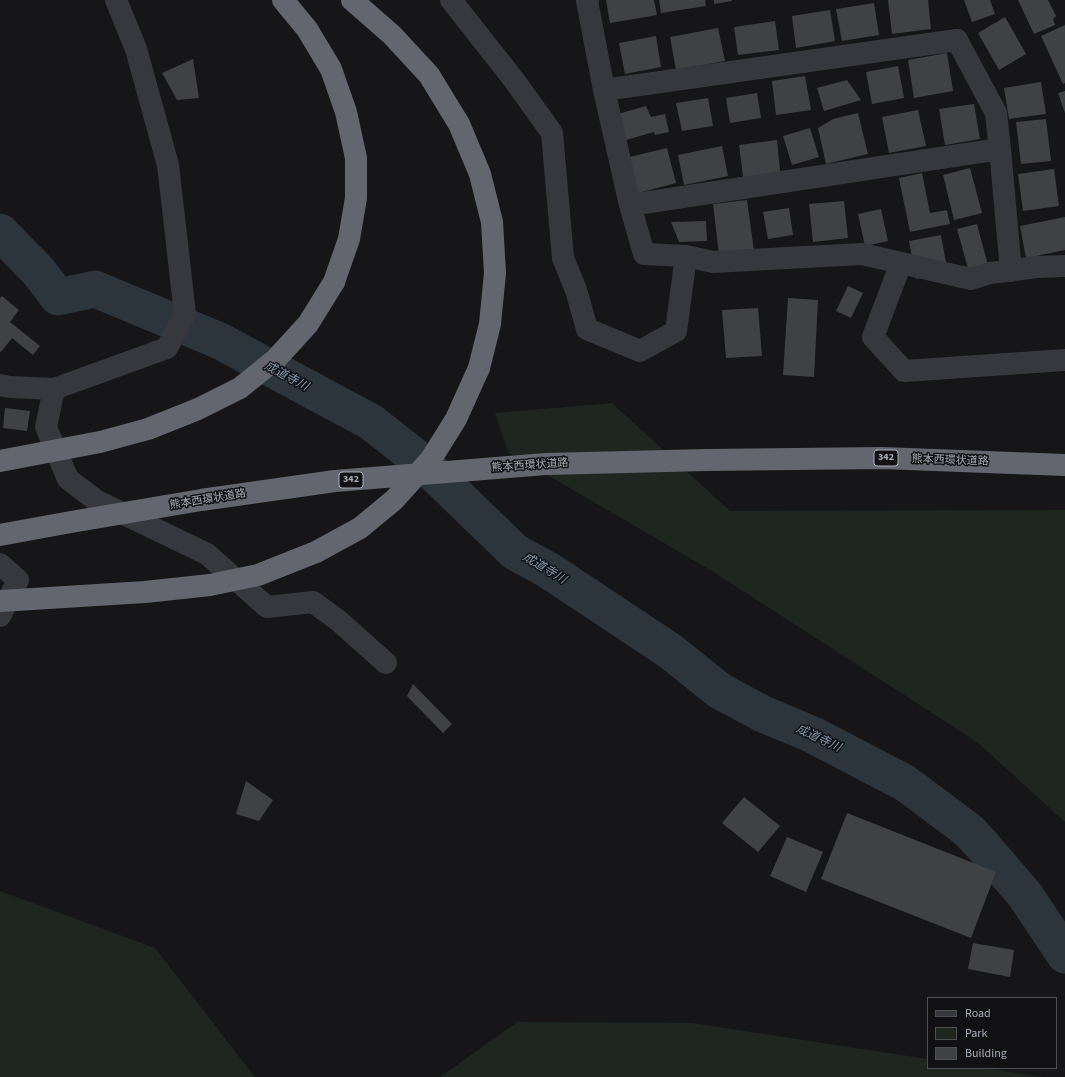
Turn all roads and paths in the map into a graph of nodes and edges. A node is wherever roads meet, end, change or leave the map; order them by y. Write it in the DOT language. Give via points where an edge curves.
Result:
graph roads {
  1 [pos="116,0"];
  2 [pos="283,0"];
  3 [pos="352,0"];
  4 [pos="441,0"];
  5 [pos="587,0"];
  6 [pos="456,6"];
  7 [pos="604,90"];
  8 [pos="1000,149"];
  9 [pos="630,205"];
  10 [pos="686,256"];
  11 [pos="901,263"];
  12 [pos="1065,266"];
  13 [pos="1011,271"];
  14 [pos="1065,360"];
  15 [pos="0,385"];
  16 [pos="54,389"];
  17 [pos="0,461"];
  18 [pos="1065,466"];
  19 [pos="0,536"];
  20 [pos="0,564"];
  21 [pos="0,601"];
  22 [pos="0,616"];
  23 [pos="386,663"];
  1 -- 16 [label="street" via="136,48 168,165 185,314 166,348"];
  2 -- 17 [label="highway, bridge" via="307,29 331,69 346,112 356,158 356,198 350,239 334,282 308,324 276,359 240,388 198,409 148,429 100,442"];
  3 -- 21 [label="highway, bridge" via="392,35 429,75 460,124 480,174 492,222 495,273 490,324 479,368 456,419 431,459 394,500 360,528 316,552 258,575 210,585 145,592"];
  4 -- 6 [label="street"];
  5 -- 7 [label="street"];
  6 -- 10 [label="street" via="552,133 563,258 576,290 587,329 640,351 676,331"];
  7 -- 8 [label="street" via="956,40 996,113"];
  7 -- 9 [label="street"];
  8 -- 9 [label="street"];
  8 -- 13 [label="street"];
  9 -- 10 [label="street" via="644,254"];
  10 -- 11 [label="street" via="713,262 862,254"];
  11 -- 13 [label="street" via="971,279 990,273"];
  11 -- 14 [label="street" via="873,336 904,371"];
  12 -- 13 [label="street"];
  15 -- 16 [label="street"];
  16 -- 23 [label="street" via="46,427 68,479 97,501 207,554 267,607 314,602 339,620"];
  18 -- 19 [label="highway, 熊本西環状道路 / 342, bridge" via="882,458 546,464 335,482 194,502"];
  20 -- 22 [label="street" via="18,580"];
}
